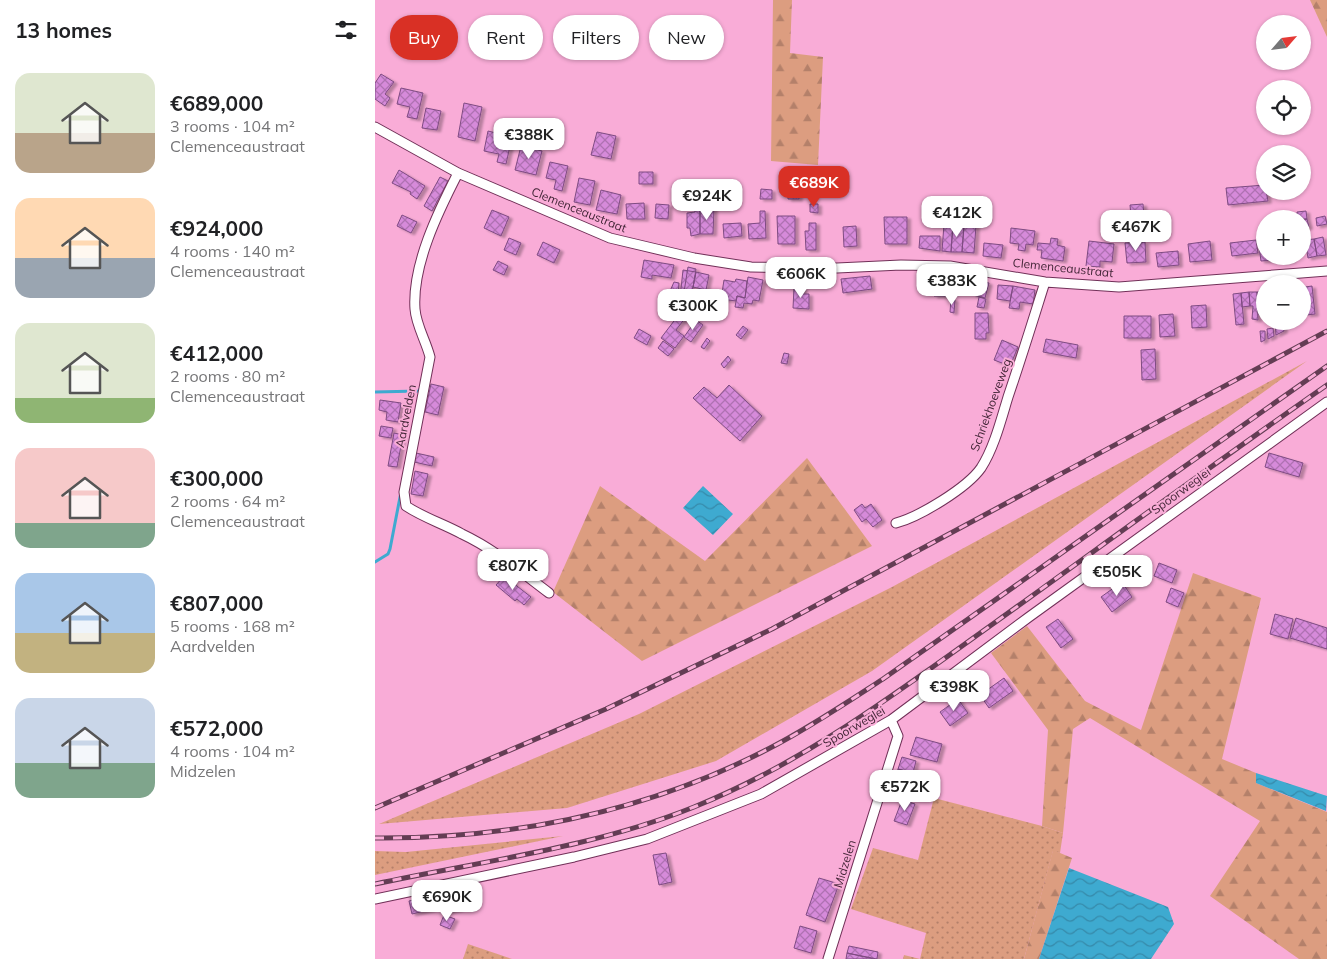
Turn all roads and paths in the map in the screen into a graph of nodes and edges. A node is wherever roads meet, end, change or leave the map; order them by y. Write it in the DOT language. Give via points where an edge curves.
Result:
graph roads {
  1 [pos="375,127"];
  2 [pos="458,174"];
  3 [pos="1327,271"];
  4 [pos="1045,282"];
  5 [pos="1327,402"];
  6 [pos="896,523"];
  7 [pos="549,593"];
  8 [pos="891,720"];
  9 [pos="375,899"];
  10 [pos="828,959"];
  1 -- 2 [label="street, Clemenceaustraat"];
  2 -- 4 [label="street, Clemenceaustraat" via="610,238 695,258 772,268 950,266"];
  2 -- 7 [label="street, Aardvelden" via="428,239 417,287 415,309 430,357 404,492 406,506 463,534 507,561"];
  3 -- 4 [label="street, Clemenceaustraat" via="1119,287"];
  4 -- 6 [label="street, Schriekhoeveweg" via="999,425 981,468 970,481 949,495"];
  5 -- 8 [label="street, Spoorweglei"];
  8 -- 9 [label="street, Spoorweglei" via="761,794 647,839"];
  8 -- 10 [label="street, Midzelen" via="898,736"];
}
